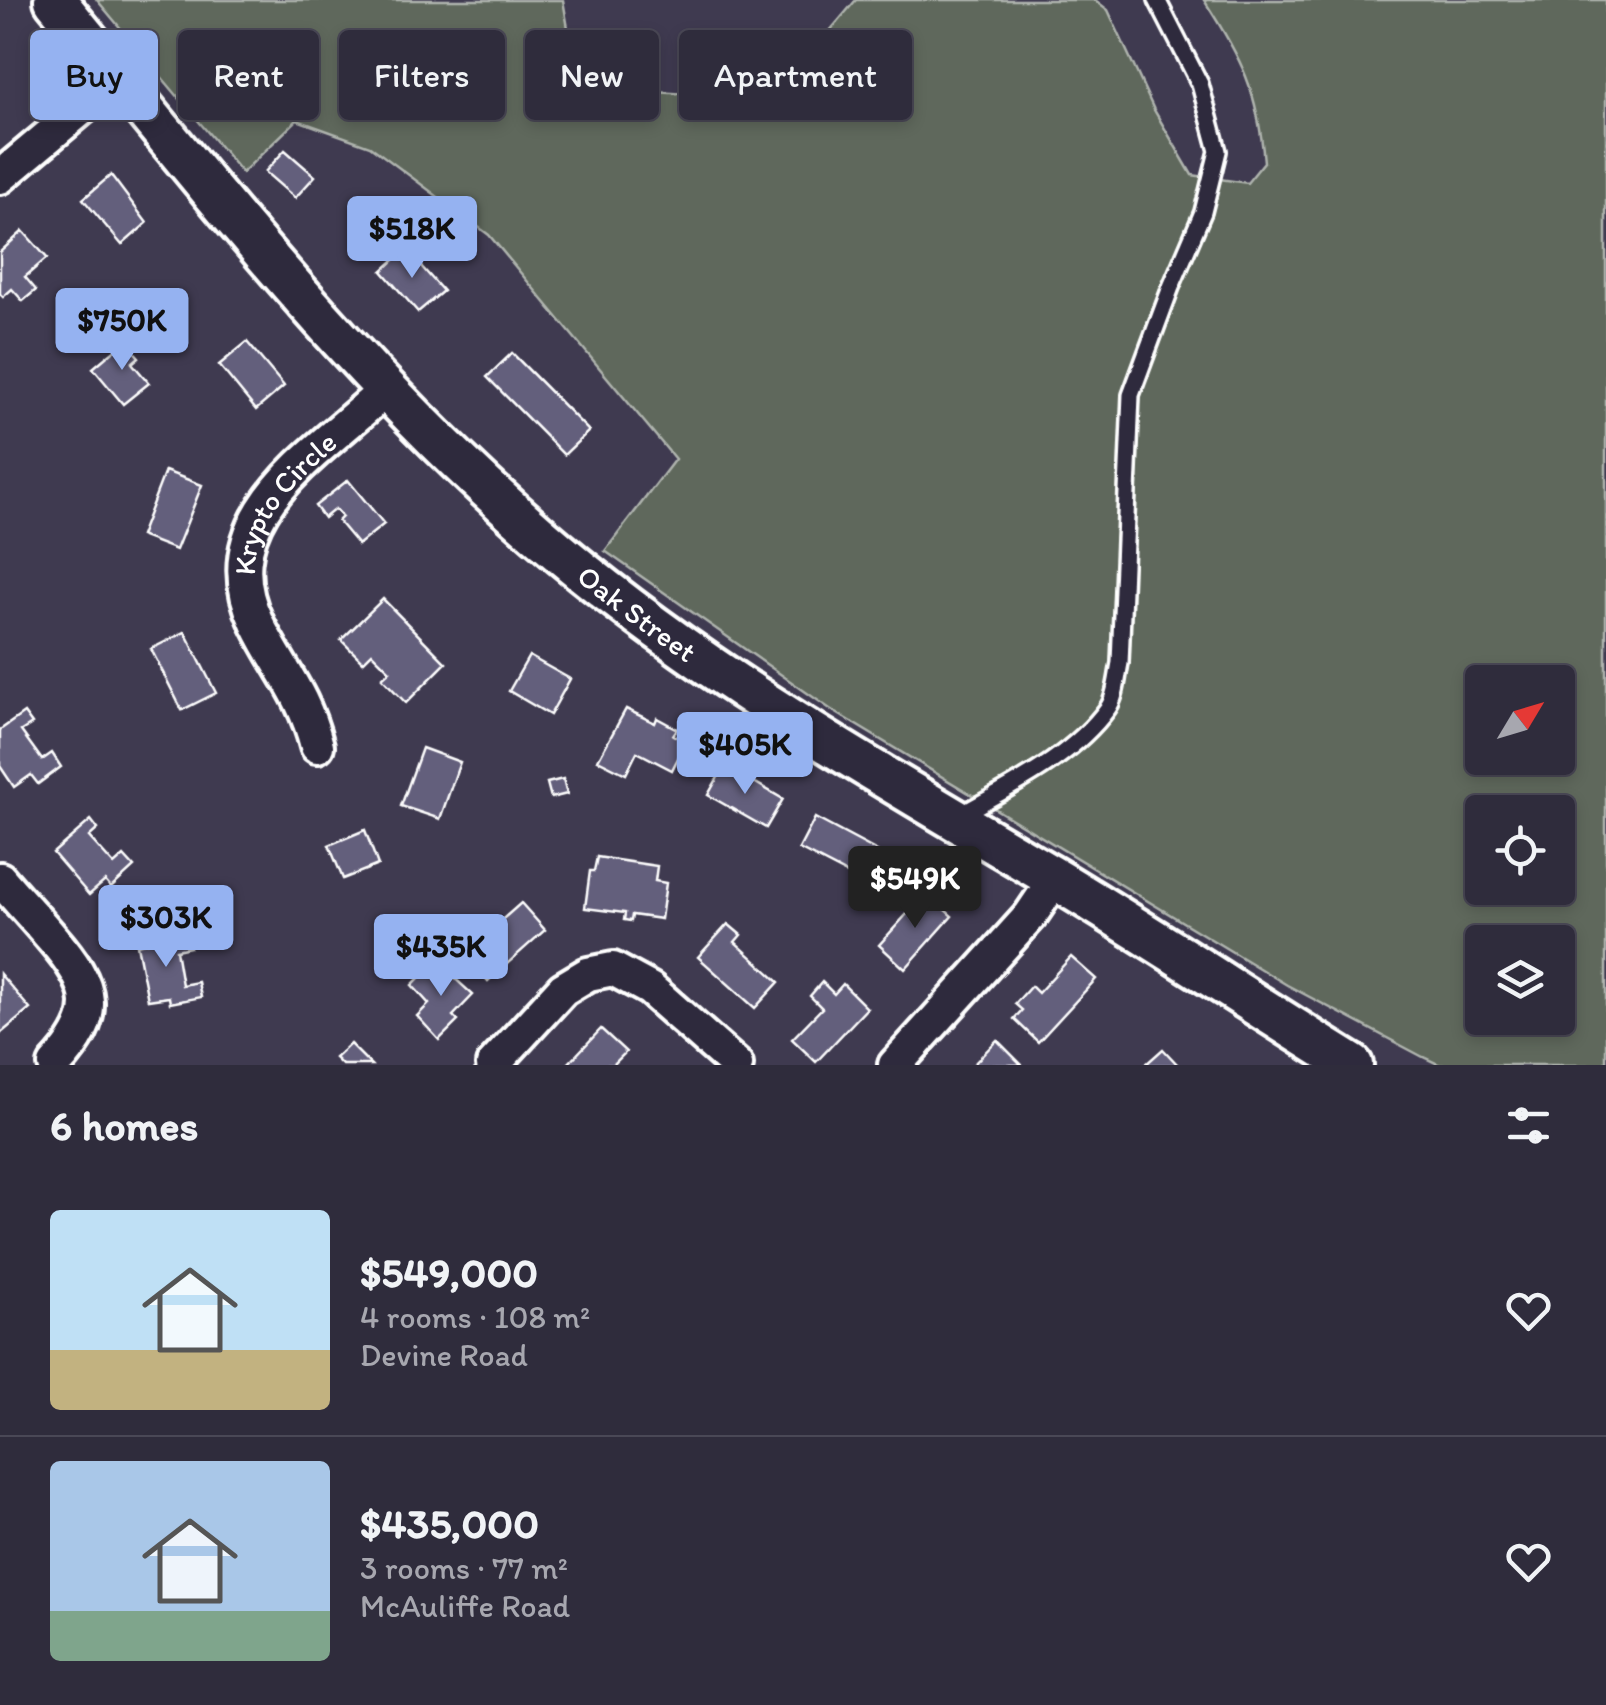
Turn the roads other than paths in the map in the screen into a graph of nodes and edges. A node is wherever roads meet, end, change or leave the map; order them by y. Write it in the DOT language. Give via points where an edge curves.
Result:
graph roads {
  1 [pos="54,0"];
  2 [pos="1157,0"];
  3 [pos="79,30"];
  4 [pos="68,120"];
  5 [pos="155,120"];
  6 [pos="0,177"];
  7 [pos="385,390"];
  8 [pos="317,746"];
  9 [pos="953,819"];
  10 [pos="0,879"];
  11 [pos="1055,879"];
  12 [pos="1304,1053"];
  13 [pos="56,1065"];
  14 [pos="493,1065"];
  15 [pos="736,1065"];
  16 [pos="895,1065"];
  17 [pos="1352,1065"];
  1 -- 3 [label="street, Oak Street"];
  2 -- 9 [label="lane" via="1200,84 1218,151 1203,212 1131,395 1120,663 1110,705 1032,774"];
  4 -- 6 [label="street"];
  5 -- 7 [label="street, Oak Street"];
  7 -- 8 [label="street, Krypto Circle" via="266,500 244,557 250,606 298,690"];
  7 -- 9 [label="street, Oak Street" via="522,520 667,636 798,726"];
  9 -- 11 [label="street, Oak Street"];
  10 -- 13 [label="street" via="86,985 88,1014"];
  11 -- 12 [label="street, Oak Street"];
  11 -- 16 [label="street" via="1030,916"];
  12 -- 17 [label="street, Oak Street"];
  14 -- 15 [label="street" via="563,989 613,969 650,990"];
}
